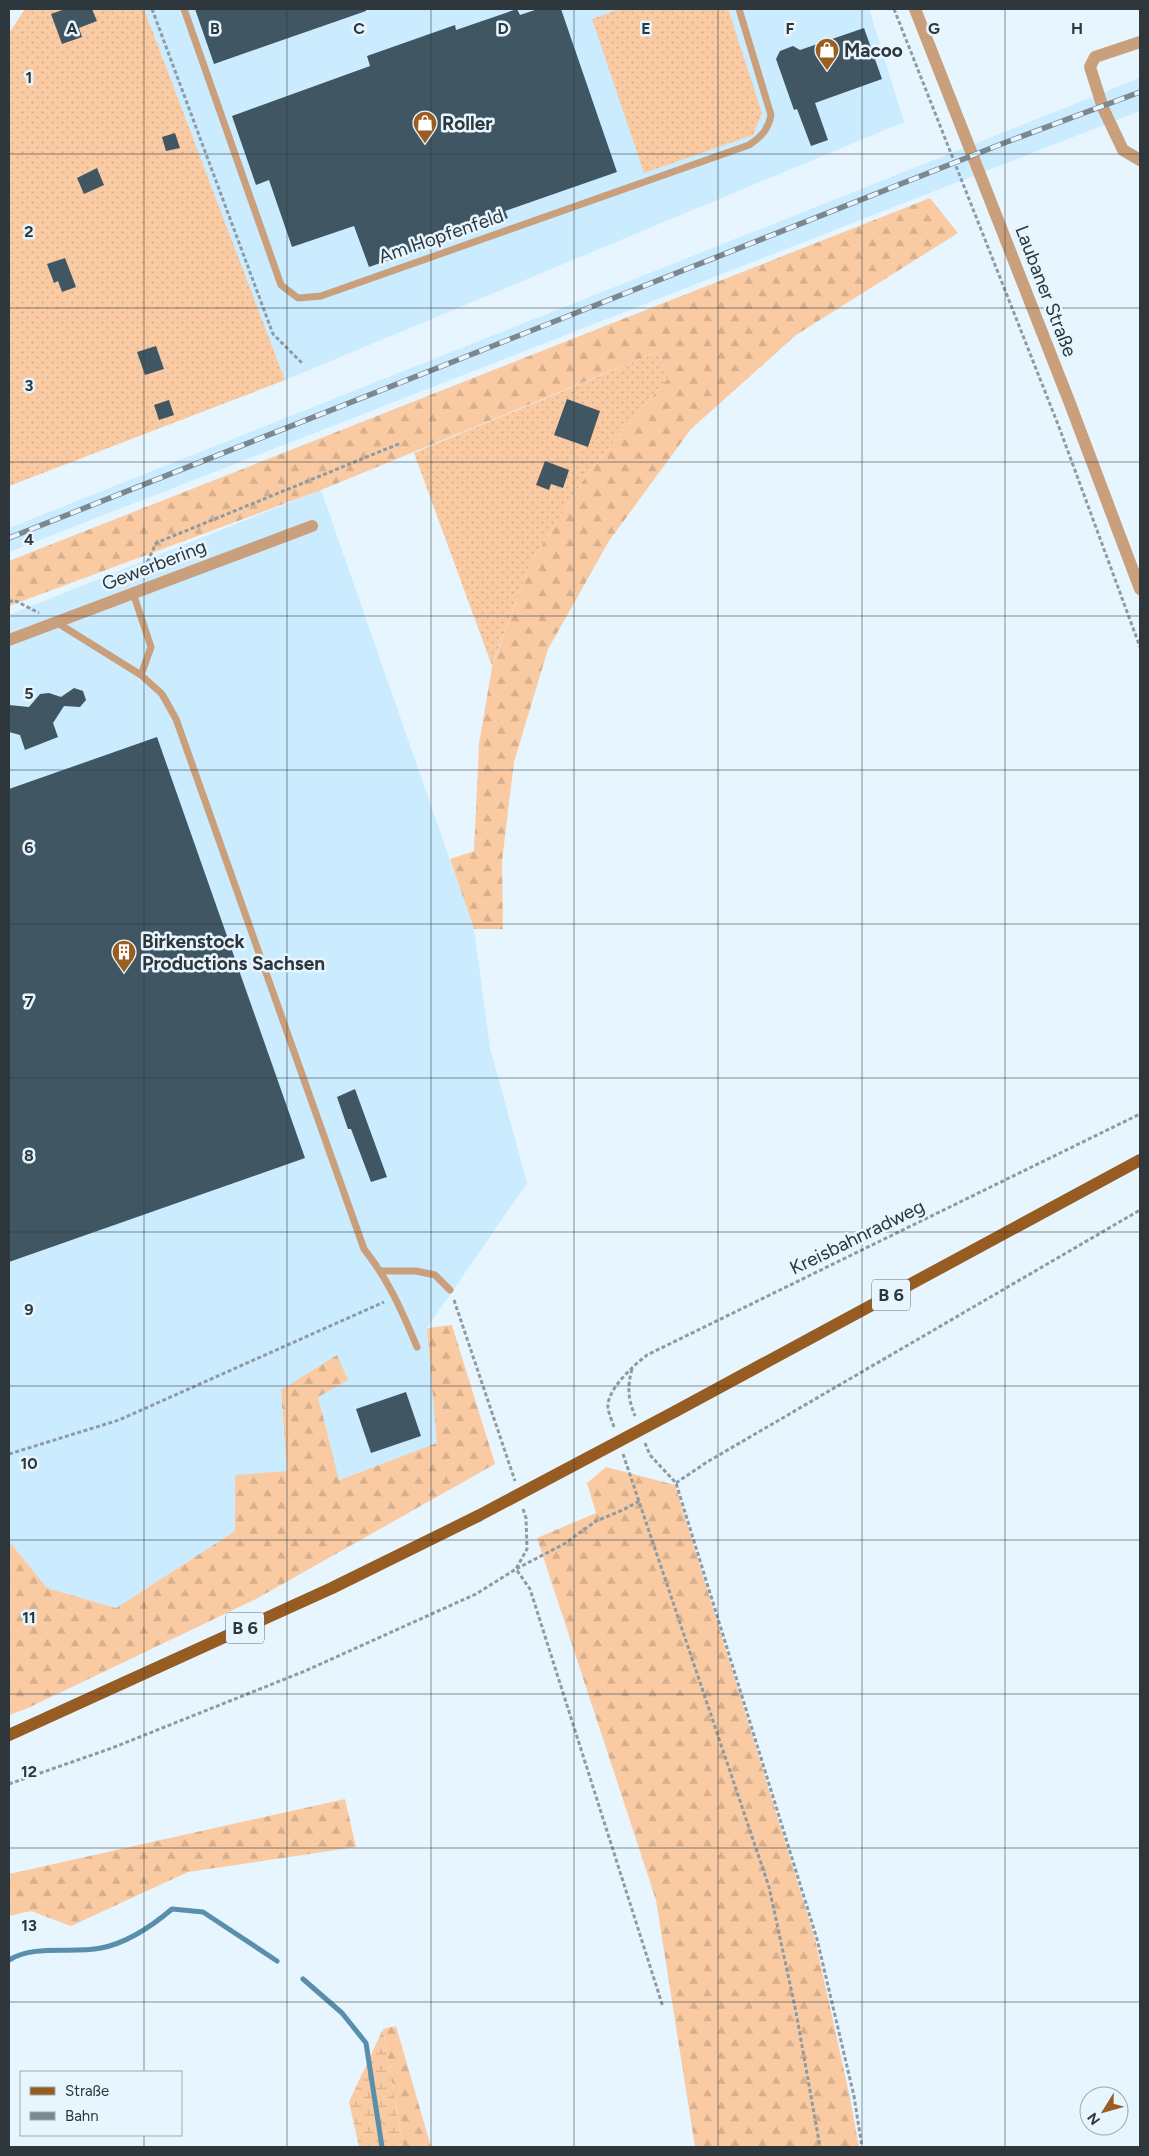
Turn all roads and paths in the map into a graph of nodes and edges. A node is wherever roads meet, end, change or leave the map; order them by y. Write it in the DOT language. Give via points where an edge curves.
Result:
graph roads {
  1 [pos="152,9"];
  2 [pos="184,9"];
  3 [pos="739,9"];
  4 [pos="894,9"];
  5 [pos="915,9"];
  6 [pos="1140,42"];
  7 [pos="1140,160"];
  8 [pos="303,364"];
  9 [pos="401,443"];
  10 [pos="312,526"];
  11 [pos="1140,589"];
  12 [pos="133,593"];
  13 [pos="9,602"];
  14 [pos="56,622"];
  15 [pos="9,640"];
  16 [pos="1140,647"];
  17 [pos="141,675"];
  18 [pos="1140,1114"];
  19 [pos="1140,1160"];
  20 [pos="1140,1210"];
  21 [pos="382,1272"];
  22 [pos="450,1290"];
  23 [pos="396,1297"];
  24 [pos="417,1347"];
  25 [pos="617,1435"];
  26 [pos="620,1444"];
  27 [pos="9,1454"];
  28 [pos="639,1501"];
  29 [pos="9,1735"];
  30 [pos="663,2007"];
  31 [pos="820,2147"];
  32 [pos="862,2147"];
  1 -- 8 [label="path" via="274,334"];
  2 -- 3 [label="lane, Am Hopfenfeld" via="280,285 298,298 321,296 749,145 761,137 771,115"];
  4 -- 16 [label="path" via="1059,427"];
  5 -- 11 [label="street, Laubaner Straße"];
  6 -- 7 [label="street" via="1095,57 1090,67 1103,108 1123,150"];
  9 -- 12 [label="path" via="156,543"];
  10 -- 12 [label="street, Gewerbering"];
  12 -- 14 [label="street, Gewerbering"];
  12 -- 17 [label="lane" via="151,647"];
  13 -- 14 [label="path" via="14,600"];
  14 -- 15 [label="street, Gewerbering"];
  14 -- 17 [label="lane"];
  17 -- 21 [label="lane" via="162,694 176,719 364,1249"];
  18 -- 25 [label="path, Kreisbahnradweg" via="646,1355 632,1366 611,1394 608,1407"];
  19 -- 29 [label="main road, B 6, bridge" via="478,1516 332,1588"];
  20 -- 32 [label="path" via="676,1483 817,1939 854,2096"];
  21 -- 22 [label="lane" via="416,1271 435,1275"];
  21 -- 23 [label="lane"];
  23 -- 24 [label="lane"];
  23 -- 27 [label="path" via="119,1420"];
  26 -- 28 [label="path"];
  28 -- 30 [label="path" via="596,1521 564,1544 516,1569 530,1589"];
  28 -- 31 [label="path" via="769,1887"];
}
